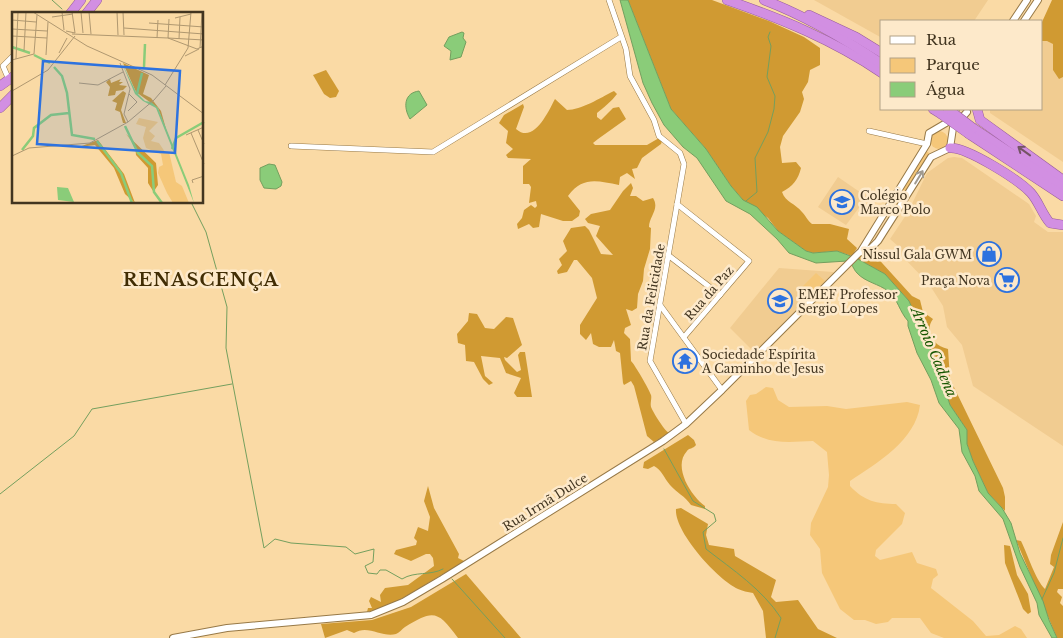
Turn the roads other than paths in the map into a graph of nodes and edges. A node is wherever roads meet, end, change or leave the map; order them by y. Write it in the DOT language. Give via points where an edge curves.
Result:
graph roads {
  1 [pos="81,0"];
  2 [pos="97,0"];
  3 [pos="610,0"];
  4 [pos="726,0"];
  5 [pos="764,0"];
  6 [pos="1027,0"];
  7 [pos="1038,0"];
  8 [pos="780,6"];
  9 [pos="72,12"];
  10 [pos="88,12"];
  11 [pos="1014,20"];
  12 [pos="1025,20"];
  13 [pos="621,37"];
  14 [pos="880,52"];
  15 [pos="12,58"];
  16 [pos="880,63"];
  17 [pos="880,72"];
  18 [pos="12,78"];
  19 [pos="0,86"];
  20 [pos="12,96"];
  21 [pos="0,108"];
  22 [pos="955,110"];
  23 [pos="971,110"];
  24 [pos="940,111"];
  25 [pos="940,128"];
  26 [pos="869,131"];
  27 [pos="951,136"];
  28 [pos="927,144"];
  29 [pos="291,146"];
  30 [pos="950,148"];
  31 [pos="936,153"];
  32 [pos="1063,180"];
  33 [pos="1063,194"];
  34 [pos="678,204"];
  35 [pos="883,217"];
  36 [pos="1062,224"];
  37 [pos="886,231"];
  38 [pos="860,252"];
  39 [pos="668,255"];
  40 [pos="720,295"];
  41 [pos="660,305"];
  42 [pos="684,337"];
  43 [pos="722,390"];
  44 [pos="686,424"];
  45 [pos="173,638"];
  1 -- 9 [label="highway"];
  2 -- 10 [label="highway"];
  3 -- 13 [label="street"];
  4 -- 17 [label="highway" via="803,28 844,48"];
  5 -- 8 [label="highway"];
  6 -- 11 [label="street"];
  7 -- 12 [label="street"];
  8 -- 14 [label="highway" via="809,14"];
  8 -- 16 [label="highway"];
  13 -- 29 [label="street" via="433,152"];
  13 -- 34 [label="street, Rua da Felicidade" via="630,76 659,136 680,153 684,164"];
  15 -- 18 [label="street" via="3,66"];
  18 -- 19 [label="highway"];
  20 -- 21 [label="highway"];
  22 -- 25 [label="street, Rua Irmã Dulce"];
  23 -- 27 [label="street" via="953,128"];
  32 -- 23 [label="highway, one-way" via="980,120"];
  24 -- 33 [label="highway, bridge"];
  25 -- 27 [label="street"];
  25 -- 28 [label="street, Rua Irmã Dulce" via="930,133"];
  26 -- 28 [label="street"];
  27 -- 30 [label="street"];
  28 -- 31 [label="street"];
  28 -- 35 [label="street, Rua Irmã Dulce"];
  30 -- 31 [label="street" via="944,153"];
  30 -- 36 [label="highway" via="967,152 1022,185 1036,199 1050,223"];
  37 -- 31 [label="street, Rua Irmã Dulce, one-way"];
  34 -- 39 [label="street, Rua da Felicidade"];
  34 -- 40 [label="street, Rua da Paz" via="749,261"];
  35 -- 37 [label="street"];
  35 -- 38 [label="street, Rua Irmã Dulce"];
  37 -- 38 [label="street, Rua Irmã Dulce" via="871,248"];
  38 -- 43 [label="street, Rua Irmã Dulce"];
  39 -- 40 [label="street"];
  39 -- 41 [label="street, Rua da Felicidade"];
  40 -- 42 [label="street, Rua da Paz"];
  41 -- 42 [label="street"];
  41 -- 44 [label="street, Rua da Felicidade" via="650,361"];
  42 -- 43 [label="street"];
  43 -- 44 [label="street, Rua Irmã Dulce"];
  44 -- 45 [label="street, Rua Irmã Dulce" via="442,579 395,605 371,615 227,628"];
}
